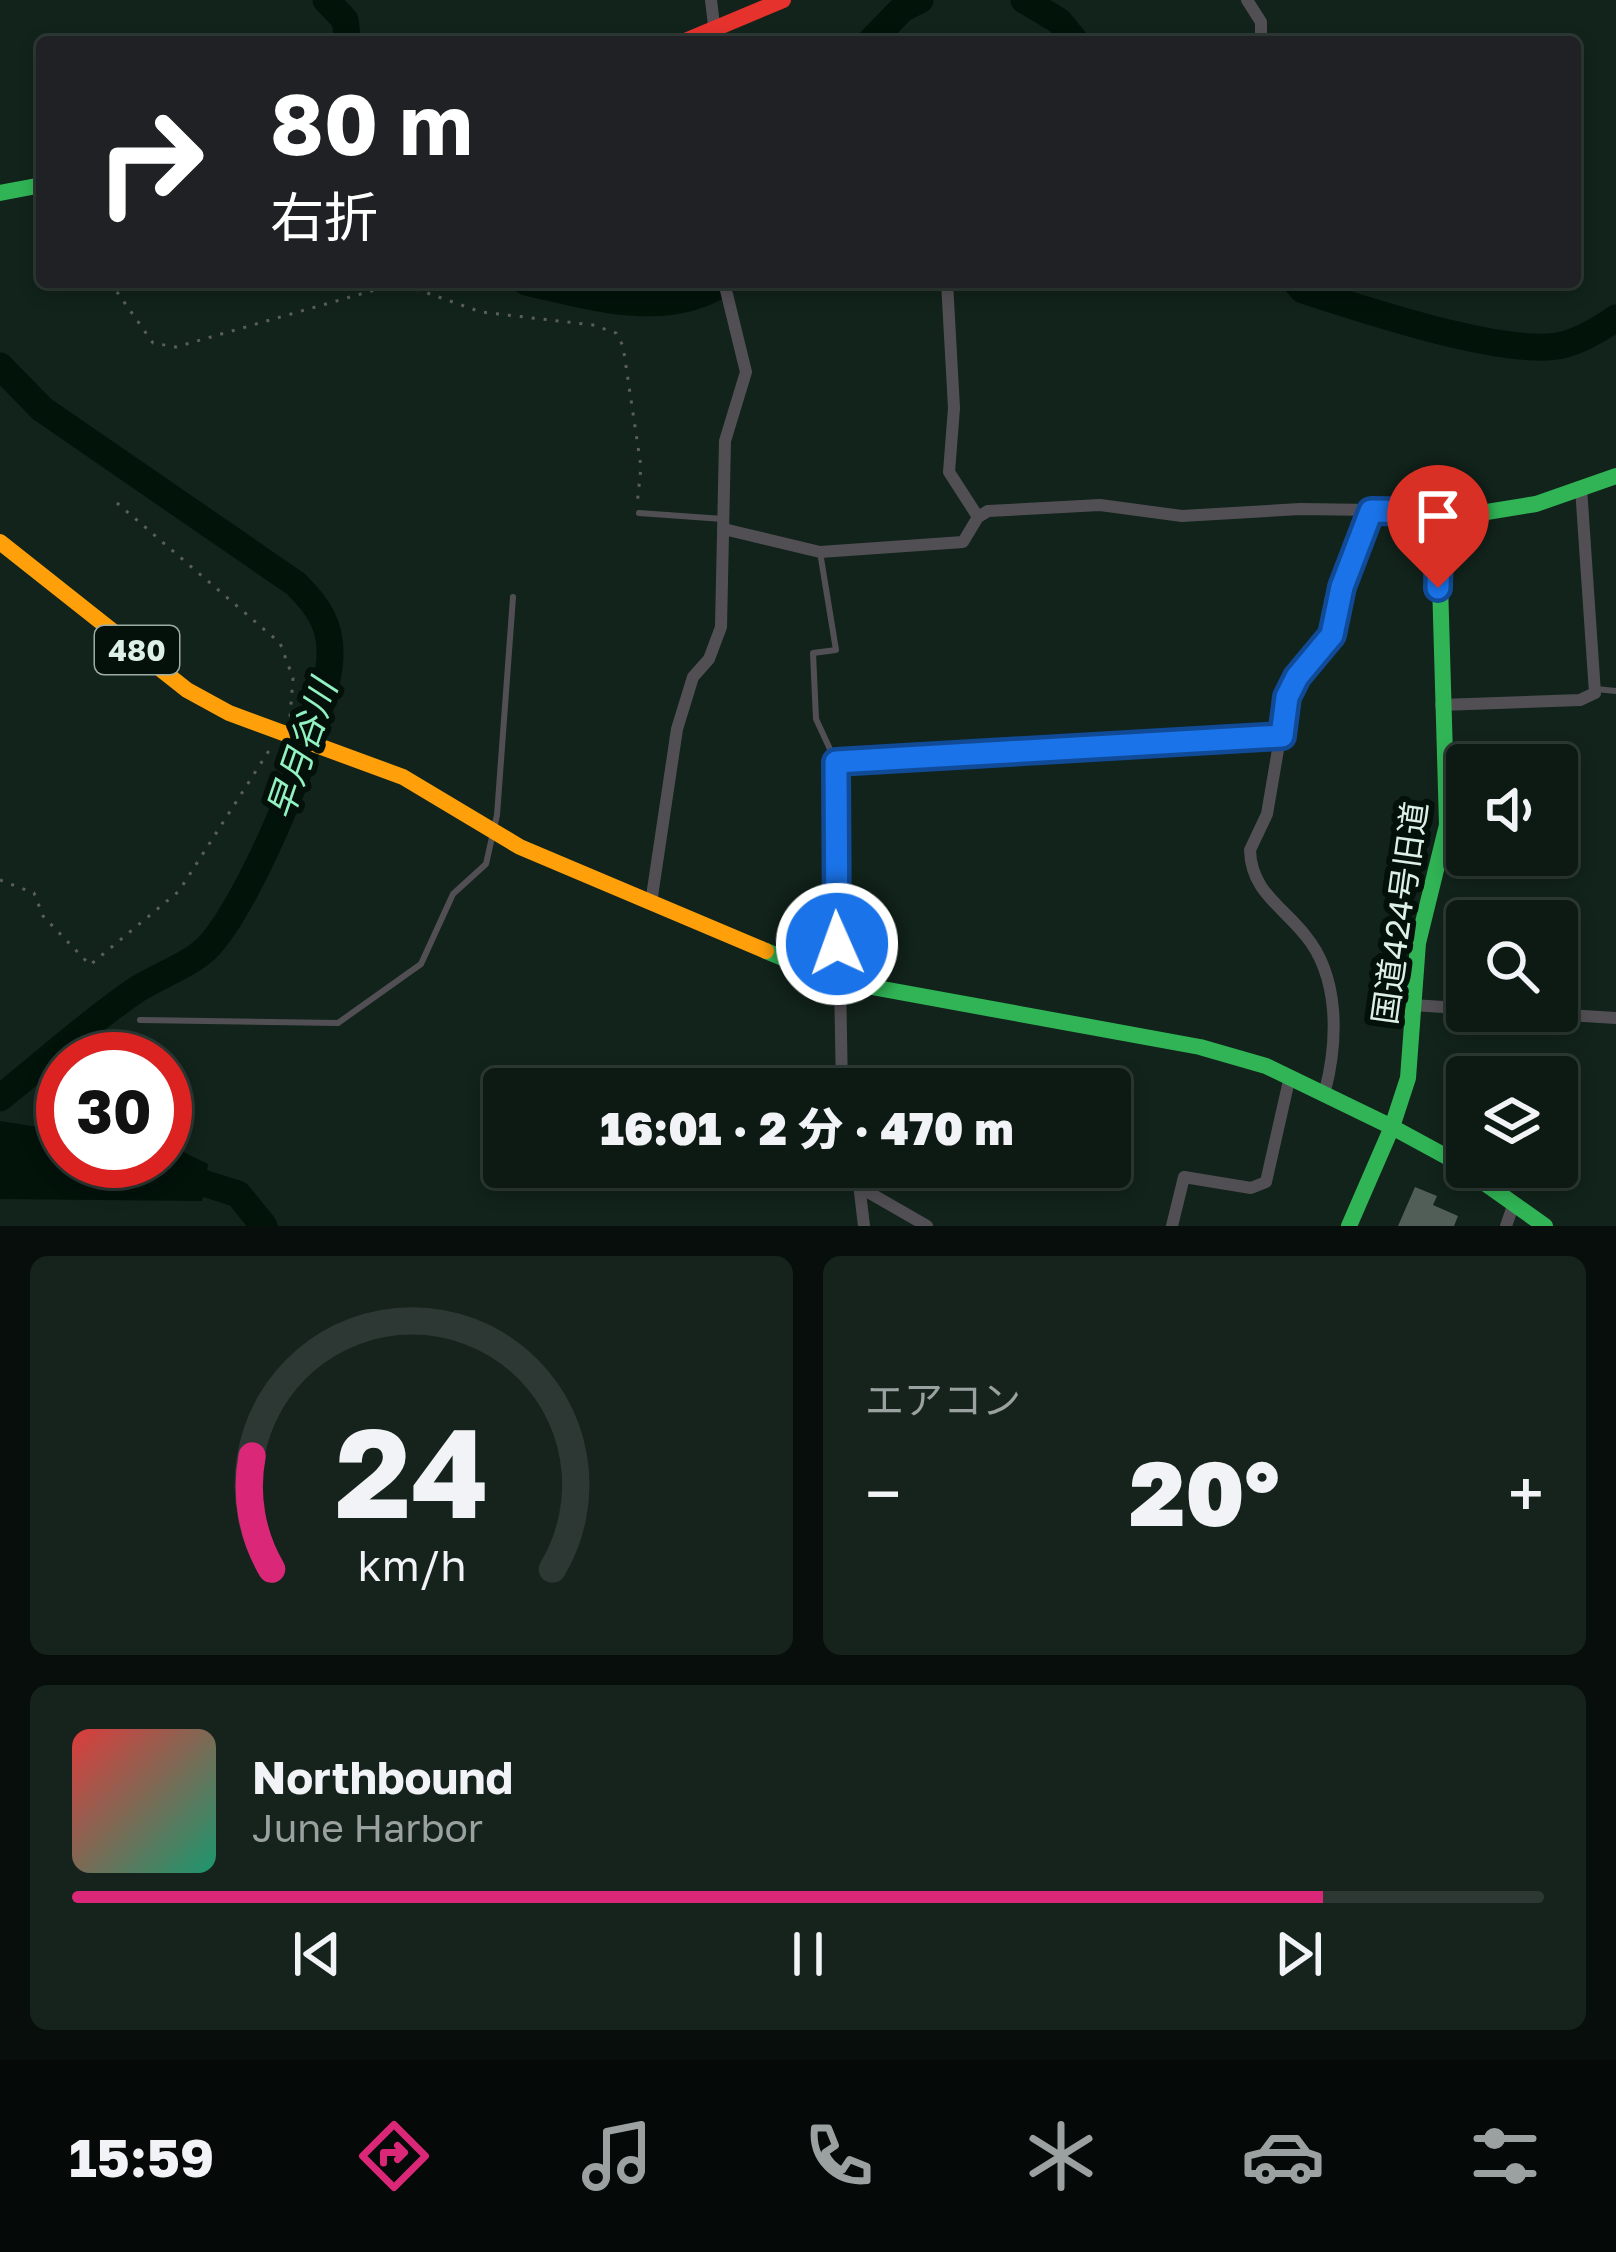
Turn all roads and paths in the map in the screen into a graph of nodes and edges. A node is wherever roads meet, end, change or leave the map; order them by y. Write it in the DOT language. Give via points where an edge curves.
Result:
graph roads {
  1 [pos="710,0"];
  2 [pos="783,0"];
  3 [pos="1247,0"];
  4 [pos="717,35"];
  5 [pos="1261,36"];
  6 [pos="36,186"];
  7 [pos="0,193"];
  8 [pos="114,288"];
  9 [pos="382,288"];
  10 [pos="413,288"];
  11 [pos="725,288"];
  12 [pos="947,288"];
  13 [pos="1616,476"];
  14 [pos="1581,488"];
  15 [pos="117,503"];
  16 [pos="1371,511"];
  17 [pos="639,513"];
  18 [pos="978,517"];
  19 [pos="1456,517"];
  20 [pos="727,525"];
  21 [pos="0,542"];
  22 [pos="820,552"];
  23 [pos="513,597"];
  24 [pos="1596,688"];
  25 [pos="1616,691"];
  26 [pos="1441,705"];
  27 [pos="285,732"];
  28 [pos="1282,736"];
  29 [pos="836,762"];
  30 [pos="493,831"];
  31 [pos="0,880"];
  32 [pos="651,906"];
  33 [pos="838,981"];
  34 [pos="1412,1005"];
  35 [pos="1616,1018"];
  36 [pos="140,1020"];
  37 [pos="841,1068"];
  38 [pos="1290,1076"];
  39 [pos="1325,1091"];
  40 [pos="1392,1127"];
  41 [pos="861,1188"];
  42 [pos="1514,1203"];
  43 [pos="864,1226"];
  44 [pos="927,1226"];
  45 [pos="1172,1226"];
  46 [pos="1349,1226"];
  47 [pos="1506,1226"];
  48 [pos="1545,1226"];
  1 -- 4 [label="street"];
  2 -- 4 [label="main road"];
  3 -- 5 [label="street"];
  6 -- 7 [label="main road"];
  8 -- 9 [label="path" via="153,343 176,347"];
  10 -- 17 [label="path" via="481,312 616,333 641,467"];
  11 -- 20 [label="street" via="746,372 725,441"];
  12 -- 18 [label="street" via="949,472"];
  13 -- 14 [label="main road"];
  14 -- 19 [label="main road"];
  14 -- 24 [label="street"];
  15 -- 27 [label="path" via="280,644 295,698"];
  16 -- 18 [label="street" via="1182,516 1100,505"];
  16 -- 19 [label="street"];
  16 -- 28 [label="street" via="1332,635 1287,697"];
  17 -- 20 [label="lane"];
  18 -- 22 [label="street" via="963,542"];
  19 -- 26 [label="main road, 国道424号旧道" via="1439,548"];
  20 -- 22 [label="street"];
  20 -- 32 [label="street" via="721,627 677,728"];
  21 -- 27 [label="main road, 480" via="187,690"];
  22 -- 29 [label="lane" via="836,650 813,653 816,718"];
  23 -- 30 [label="lane"];
  24 -- 25 [label="lane"];
  24 -- 26 [label="street" via="1580,700"];
  26 -- 34 [label="main road, 国道424号旧道" via="1448,824 1423,916"];
  27 -- 30 [label="main road, 480" via="403,777"];
  27 -- 31 [label="path" via="179,891 90,965 43,916 34,893"];
  28 -- 29 [label="street"];
  28 -- 39 [label="street" via="1250,867 1262,893 1326,968 1333,1062"];
  29 -- 33 [label="street"];
  30 -- 32 [label="main road, 480"];
  30 -- 36 [label="lane" via="486,864 453,894 421,964 338,1022"];
  32 -- 33 [label="main road, 480"];
  33 -- 37 [label="street"];
  33 -- 38 [label="main road, 480" via="1199,1046"];
  34 -- 35 [label="street"];
  34 -- 40 [label="main road, 国道424号旧道" via="1408,1078"];
  38 -- 39 [label="main road, 480"];
  38 -- 45 [label="street" via="1266,1182 1251,1188 1184,1177"];
  39 -- 40 [label="main road, 480"];
  40 -- 42 [label="main road"];
  40 -- 46 [label="main road, 国道424号旧道"];
  41 -- 43 [label="street"];
  41 -- 44 [label="street"];
  42 -- 47 [label="street"];
  42 -- 48 [label="main road"];
}
